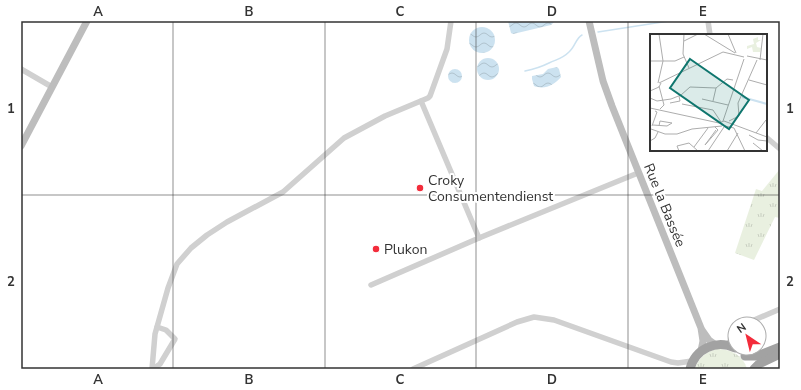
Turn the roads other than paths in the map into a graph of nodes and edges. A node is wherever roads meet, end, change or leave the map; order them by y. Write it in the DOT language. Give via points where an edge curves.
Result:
graph roads {
  1 [pos="87,21"];
  2 [pos="451,21"];
  3 [pos="589,21"];
  4 [pos="708,21"];
  5 [pos="710,34"];
  6 [pos="21,69"];
  7 [pos="52,86"];
  8 [pos="421,101"];
  9 [pos="767,138"];
  10 [pos="21,146"];
  11 [pos="780,149"];
  12 [pos="638,173"];
  13 [pos="479,238"];
  14 [pos="371,285"];
  15 [pos="779,311"];
  16 [pos="766,316"];
  17 [pos="157,326"];
  18 [pos="701,328"];
  19 [pos="716,344"];
  20 [pos="727,345"];
  21 [pos="780,347"];
  22 [pos="701,351"];
  23 [pos="767,352"];
  24 [pos="780,354"];
  25 [pos="745,356"];
  26 [pos="674,362"];
  27 [pos="691,365"];
  28 [pos="153,369"];
  29 [pos="413,369"];
  30 [pos="686,369"];
  31 [pos="753,369"];
  1 -- 7 [label="main road"];
  2 -- 8 [label="street" via="447,49 430,96"];
  3 -- 12 [label="main road, Rue la Bassée" via="605,87"];
  4 -- 5 [label="street"];
  6 -- 7 [label="street"];
  7 -- 10 [label="main road"];
  8 -- 13 [label="street"];
  8 -- 17 [label="street" via="385,116 344,138 283,192 227,222 198,242 179,260 175,268"];
  9 -- 11 [label="street"];
  12 -- 13 [label="street"];
  12 -- 18 [label="main road, Rue la Bassée"];
  13 -- 14 [label="street"];
  15 -- 16 [label="street"];
  17 -- 28 [label="street"];
  17 -- 28 [label="street" via="166,330 175,340 160,364"];
  18 -- 19 [label="main road, Rue la Bassée" via="709,340"];
  18 -- 22 [label="main road, Rue la Bassée"];
  19 -- 20 [label="highway"];
  19 -- 22 [label="highway"];
  21 -- 23 [label="highway"];
  22 -- 27 [label="highway"];
  24 -- 31 [label="highway"];
  25 -- 31 [label="highway"];
  26 -- 27 [label="street"];
  26 -- 29 [label="street" via="554,320 534,317 517,322"];
  26 -- 30 [label="street"];
}
